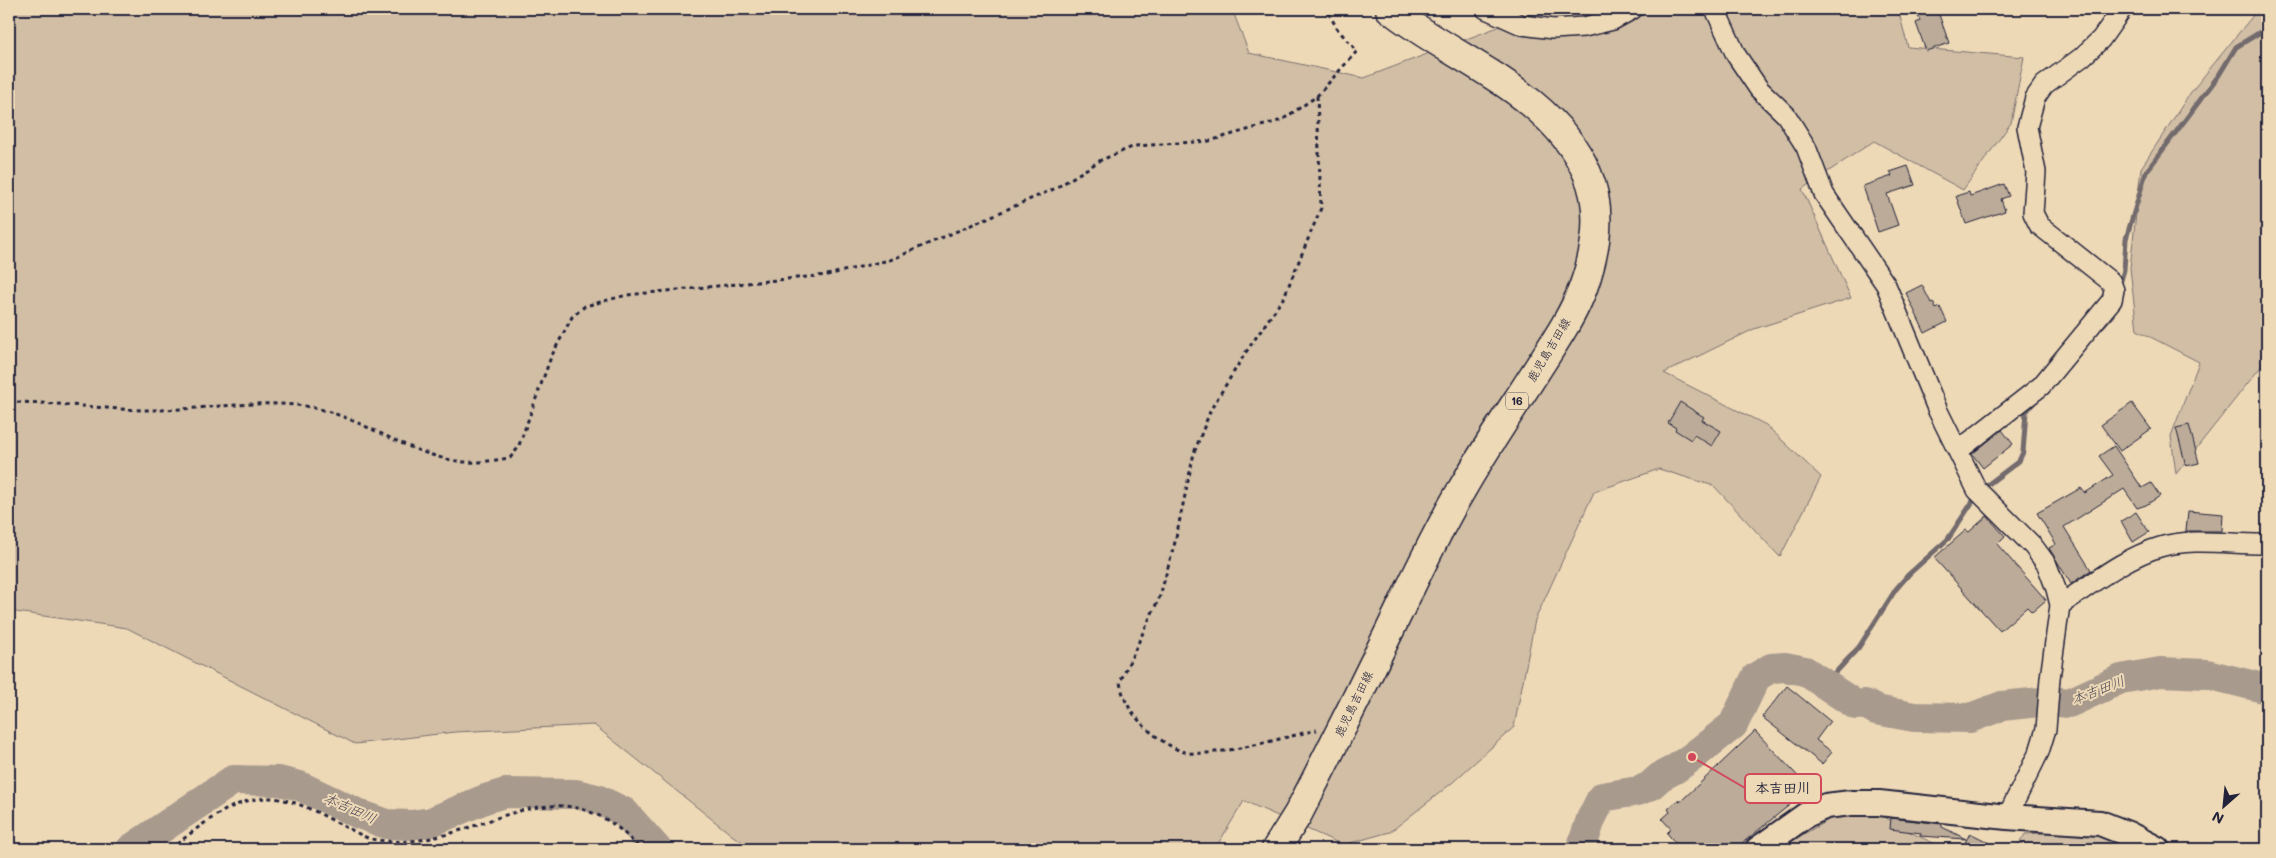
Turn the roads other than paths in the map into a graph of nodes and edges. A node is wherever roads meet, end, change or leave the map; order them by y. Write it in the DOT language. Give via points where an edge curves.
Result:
graph roads {
  1 [pos="1390,9"];
  2 [pos="1486,9"];
  3 [pos="1633,9"];
  4 [pos="1715,9"];
  5 [pos="2122,9"];
  6 [pos="1959,450"];
  7 [pos="2267,544"];
  8 [pos="2060,605"];
  9 [pos="2007,817"];
  10 [pos="1276,849"];
  11 [pos="1758,849"];
  12 [pos="2157,849"];
  1 -- 10 [label="main road, 鹿児島吉田線 / 16" via="1526,98 1548,119 1566,139 1587,173 1597,206 1595,236 1591,265 1582,291 1461,490 1345,723"];
  2 -- 3 [label="street" via="1522,25 1553,28 1594,25 1613,20"];
  4 -- 6 [label="street" via="1736,55 1759,89 1786,115 1806,146 1824,194 1886,286 1938,410"];
  5 -- 6 [label="street" via="2101,39 2044,85 2035,98 2027,127 2036,172 2034,213 2039,225 2111,282 2114,290 2112,300 2041,386"];
  6 -- 8 [label="street" via="1981,496 2033,546 2047,566"];
  7 -- 8 [label="street" via="2190,543 2161,547 2133,558"];
  8 -- 9 [label="street" via="2046,729 2040,752"];
  9 -- 11 [label="street" via="1879,803 1826,806 1806,815"];
  9 -- 12 [label="street" via="2100,823"];
}
